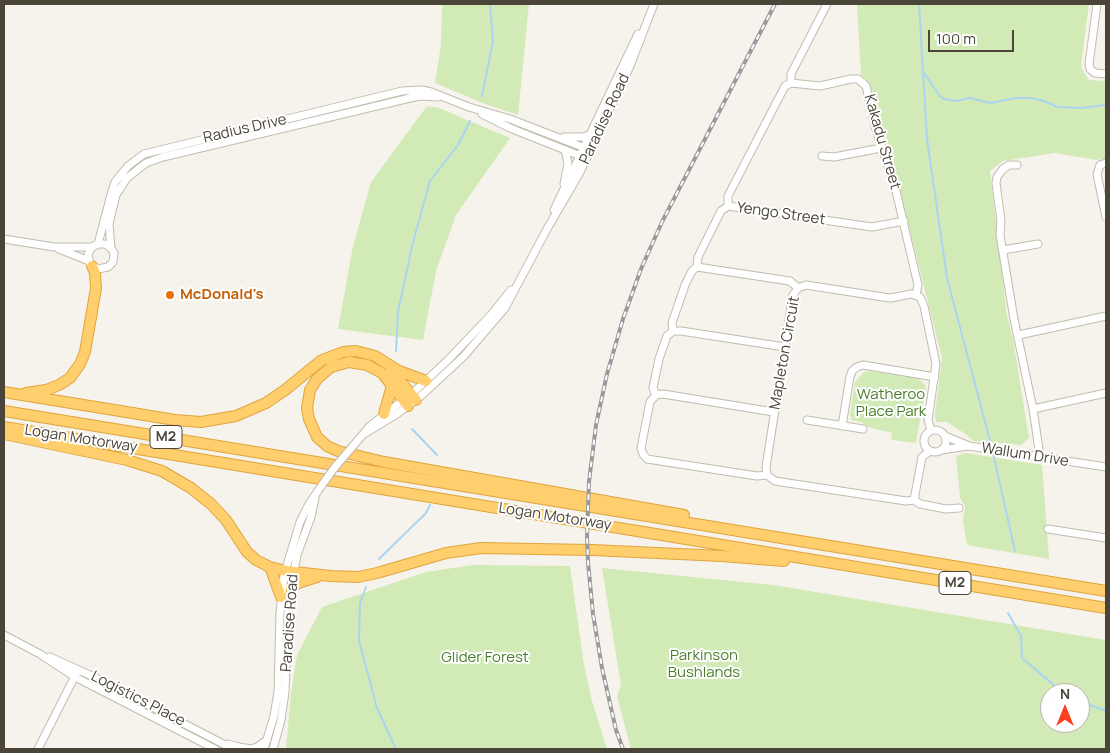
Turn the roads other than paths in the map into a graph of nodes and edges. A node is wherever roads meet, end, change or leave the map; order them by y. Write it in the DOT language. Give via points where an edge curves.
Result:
graph roads {
  1 [pos="654,4"];
  2 [pos="827,4"];
  3 [pos="1097,4"];
  4 [pos="1106,74"];
  5 [pos="791,83"];
  6 [pos="448,99"];
  7 [pos="469,107"];
  8 [pos="350,112"];
  9 [pos="296,117"];
  10 [pos="283,128"];
  11 [pos="229,132"];
  12 [pos="591,134"];
  13 [pos="554,136"];
  14 [pos="881,148"];
  15 [pos="587,149"];
  16 [pos="191,150"];
  17 [pos="565,150"];
  18 [pos="822,156"];
  19 [pos="583,157"];
  20 [pos="136,159"];
  21 [pos="1106,163"];
  22 [pos="1017,165"];
  23 [pos="130,175"];
  24 [pos="563,192"];
  25 [pos="728,206"];
  26 [pos="1106,217"];
  27 [pos="904,221"];
  28 [pos="547,228"];
  29 [pos="4,239"];
  30 [pos="1038,244"];
  31 [pos="95,245"];
  32 [pos="54,247"];
  33 [pos="110,248"];
  34 [pos="1003,250"];
  35 [pos="90,264"];
  36 [pos="697,267"];
  37 [pos="526,270"];
  38 [pos="798,288"];
  39 [pos="916,295"];
  40 [pos="1106,316"];
  41 [pos="673,331"];
  42 [pos="1019,336"];
  43 [pos="785,347"];
  44 [pos="393,367"];
  45 [pos="935,377"];
  46 [pos="426,381"];
  47 [pos="392,385"];
  48 [pos="4,392"];
  49 [pos="1106,393"];
  50 [pos="18,394"];
  51 [pos="656,396"];
  52 [pos="410,400"];
  53 [pos="1033,409"];
  54 [pos="4,411"];
  55 [pos="774,412"];
  56 [pos="384,414"];
  57 [pos="807,420"];
  58 [pos="842,426"];
  59 [pos="4,427"];
  60 [pos="863,429"];
  61 [pos="931,430"];
  62 [pos="4,434"];
  63 [pos="364,434"];
  64 [pos="945,436"];
  65 [pos="969,446"];
  66 [pos="941,450"];
  67 [pos="930,451"];
  68 [pos="1040,456"];
  69 [pos="1106,468"];
  70 [pos="767,475"];
  71 [pos="914,500"];
  72 [pos="960,508"];
  73 [pos="1048,529"];
  74 [pos="1106,538"];
  75 [pos="787,539"];
  76 [pos="804,558"];
  77 [pos="270,567"];
  78 [pos="290,571"];
  79 [pos="320,576"];
  80 [pos="290,588"];
  81 [pos="1106,592"];
  82 [pos="281,597"];
  83 [pos="1106,608"];
  84 [pos="4,635"];
  85 [pos="40,654"];
  86 [pos="78,669"];
  87 [pos="75,677"];
  88 [pos="194,728"];
  89 [pos="267,739"];
  90 [pos="38,749"];
  91 [pos="215,749"];
  92 [pos="233,749"];
  93 [pos="264,749"];
  94 [pos="273,749"];
  1 -- 12 [label="street, Paradise Road"];
  1 -- 15 [label="street, Paradise Road" via="630,66"];
  2 -- 5 [label="street" via="791,74"];
  3 -- 4 [label="street" via="1089,64 1095,73"];
  5 -- 14 [label="street, Kakadu Street" via="820,86 851,79 861,82 866,86"];
  5 -- 25 [label="street" via="785,86 728,196"];
  6 -- 7 [label="street, Radius Drive"];
  6 -- 8 [label="street, Radius Drive" via="420,96"];
  6 -- 9 [label="street, Radius Drive" via="431,92 412,90"];
  7 -- 13 [label="street, Radius Drive" via="510,118"];
  7 -- 17 [label="street, Radius Drive"];
  8 -- 9 [label="street" via="301,121"];
  8 -- 10 [label="street, Radius Drive"];
  9 -- 11 [label="street, Radius Drive"];
  10 -- 11 [label="street" via="276,124 244,132"];
  10 -- 16 [label="street, Radius Drive"];
  11 -- 20 [label="street, Radius Drive" via="155,150"];
  12 -- 13 [label="street" via="570,138"];
  12 -- 15 [label="street, Paradise Road"];
  13 -- 15 [label="street, Radius Drive"];
  14 -- 18 [label="street" via="834,157"];
  14 -- 27 [label="street, Kakadu Street"];
  15 -- 19 [label="street, Paradise Road"];
  16 -- 20 [label="street"];
  16 -- 23 [label="street, Radius Drive" via="146,163"];
  17 -- 19 [label="street, Radius Drive"];
  17 -- 24 [label="street" via="568,163"];
  19 -- 24 [label="street, Paradise Road"];
  19 -- 28 [label="street, Paradise Road" via="573,186"];
  20 -- 23 [label="street"];
  20 -- 31 [label="street, Radius Drive" via="116,182"];
  21 -- 26 [label="street" via="1100,165 1097,174"];
  22 -- 34 [label="street" via="1003,168 996,183"];
  23 -- 33 [label="street, Radius Drive" via="113,204 109,224"];
  24 -- 28 [label="street, Paradise Road"];
  25 -- 27 [label="street, Yengo Street" via="872,227"];
  25 -- 36 [label="street, Yengo Street" via="720,211"];
  27 -- 39 [label="street, Kakadu Street" via="918,285"];
  28 -- 37 [label="street, Paradise Road"];
  29 -- 32 [label="street"];
  30 -- 34 [label="street"];
  31 -- 32 [label="street"];
  31 -- 33 [label="street" via="105,244"];
  31 -- 35 [label="street" via="88,254"];
  32 -- 35 [label="street"];
  33 -- 35 [label="street" via="114,256 111,265 102,270"];
  34 -- 42 [label="street"];
  35 -- 50 [label="highway" via="95,273 96,288 80,364 70,378 59,385"];
  36 -- 38 [label="street" via="790,281"];
  36 -- 41 [label="street, Yengo Street" via="685,285 672,323"];
  37 -- 46 [label="street, Paradise Road" via="486,321"];
  37 -- 52 [label="street, Paradise Road" via="499,318 464,356"];
  38 -- 39 [label="street, Mapleton Circuit" via="806,285 891,298"];
  38 -- 43 [label="street, Mapleton Circuit" via="793,295"];
  39 -- 45 [label="street" via="924,306 936,364"];
  40 -- 42 [label="street"];
  41 -- 43 [label="street"];
  41 -- 51 [label="street, Yengo Street" via="667,336 659,359 653,388"];
  42 -- 53 [label="street"];
  43 -- 55 [label="street, Mapleton Circuit"];
  44 -- 46 [label="highway"];
  44 -- 50 [label="highway" via="368,353 349,351 336,354 322,360 266,404 212,421 175,420"];
  44 -- 52 [label="highway" via="391,371"];
  45 -- 58 [label="street" via="863,365 857,367 850,377"];
  45 -- 61 [label="street" via="928,420"];
  46 -- 52 [label="street, Paradise Road"];
  47 -- 52 [label="highway"];
  47 -- 56 [label="highway"];
  47 -- 75 [label="highway" via="375,368 359,363 341,364 327,370 317,379 308,398 308,419 317,437 332,449 356,456 726,523 771,532"];
  48 -- 50 [label="highway"];
  49 -- 53 [label="street"];
  51 -- 55 [label="street" via="663,394"];
  51 -- 70 [label="street" via="650,402 641,448 647,458"];
  52 -- 56 [label="street, Paradise Road"];
  52 -- 63 [label="street, Paradise Road"];
  53 -- 68 [label="street"];
  54 -- 75 [label="highway, Logan Motorway / M2"];
  55 -- 70 [label="street, Mapleton Circuit"];
  56 -- 63 [label="street, Paradise Road"];
  57 -- 58 [label="street"];
  58 -- 60 [label="street"];
  59 -- 76 [label="highway, Logan Motorway / M2"];
  61 -- 64 [label="street" via="938,430"];
  61 -- 67 [label="street" via="924,440"];
  62 -- 77 [label="highway" via="127,460 162,471 212,504 251,556"];
  63 -- 78 [label="street, Paradise Road, bridge" via="322,485"];
  64 -- 65 [label="street, Wallum Drive"];
  64 -- 66 [label="street"];
  65 -- 66 [label="street"];
  65 -- 68 [label="street, Wallum Drive"];
  66 -- 67 [label="street"];
  67 -- 71 [label="street" via="922,458"];
  68 -- 69 [label="street, Wallum Drive"];
  70 -- 71 [label="street" via="774,481"];
  71 -- 72 [label="street" via="946,509"];
  73 -- 74 [label="street"];
  75 -- 81 [label="highway, Logan Motorway / M2"];
  76 -- 79 [label="highway" via="790,562 592,550 481,548 446,553 368,575"];
  76 -- 83 [label="highway, Logan Motorway / M2"];
  77 -- 78 [label="highway"];
  77 -- 82 [label="highway"];
  78 -- 79 [label="highway"];
  78 -- 80 [label="street, Paradise Road"];
  78 -- 82 [label="street, Paradise Road"];
  79 -- 80 [label="highway"];
  80 -- 94 [label="street, Paradise Road" via="286,692"];
  82 -- 89 [label="street, Paradise Road" via="279,679"];
  84 -- 85 [label="street, Logistics Place"];
  85 -- 86 [label="street, Logistics Place"];
  85 -- 87 [label="street, Logistics Place"];
  86 -- 87 [label="street"];
  86 -- 88 [label="street, Logistics Place"];
  87 -- 90 [label="street"];
  87 -- 91 [label="street, Logistics Place"];
  88 -- 89 [label="street" via="251,749"];
  88 -- 92 [label="street, Logistics Place"];
  89 -- 93 [label="street, Paradise Road"];
}
